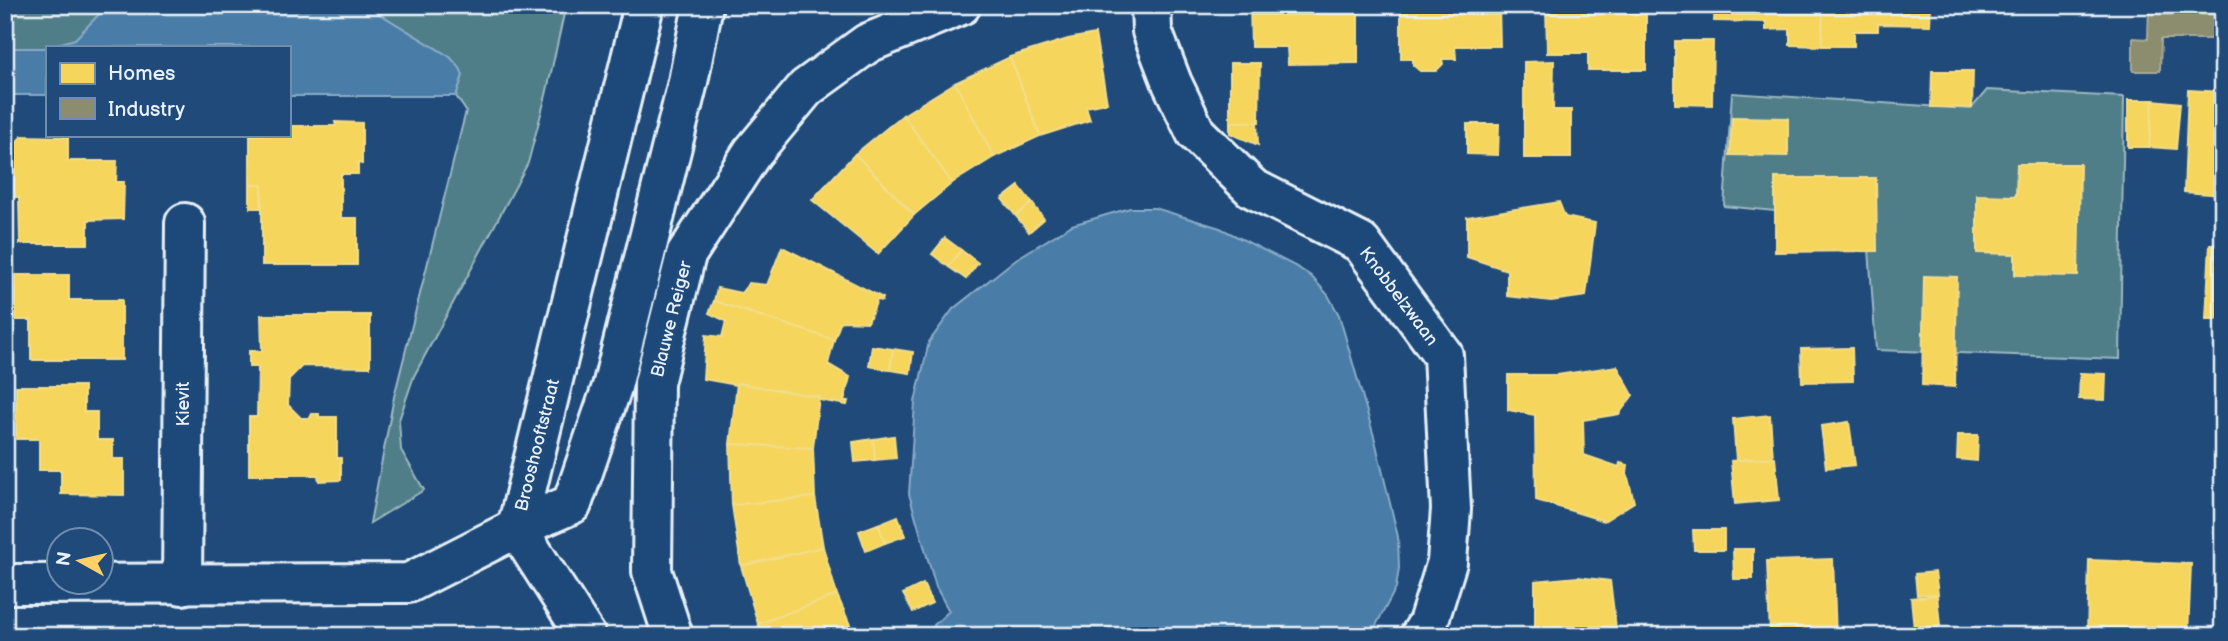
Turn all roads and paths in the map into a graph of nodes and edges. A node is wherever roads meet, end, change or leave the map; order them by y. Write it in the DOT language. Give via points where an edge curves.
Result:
graph roads {
  1 [pos="644,5"];
  2 [pos="703,5"];
  3 [pos="961,5"];
  4 [pos="1151,5"];
  5 [pos="185,223"];
  6 [pos="517,528"];
  7 [pos="5,584"];
  8 [pos="182,585"];
  9 [pos="586,636"];
  10 [pos="673,636"];
  11 [pos="1420,636"];
  1 -- 6 [label="street, Brooshooftstraat"];
  2 -- 6 [label="street, Brooshooftstraat" via="683,106 612,387 572,504"];
  3 -- 10 [label="street, Blauwe Reiger" via="868,43 806,88 752,153 686,255 654,383 652,571"];
  4 -- 11 [label="street, Knobbelzwaan" via="1153,31 1196,133 1252,188 1361,243 1443,355 1451,509 1447,562"];
  5 -- 8 [label="street, Kievit"];
  6 -- 8 [label="street" via="409,583"];
  6 -- 9 [label="street"];
  7 -- 8 [label="street"];
}
